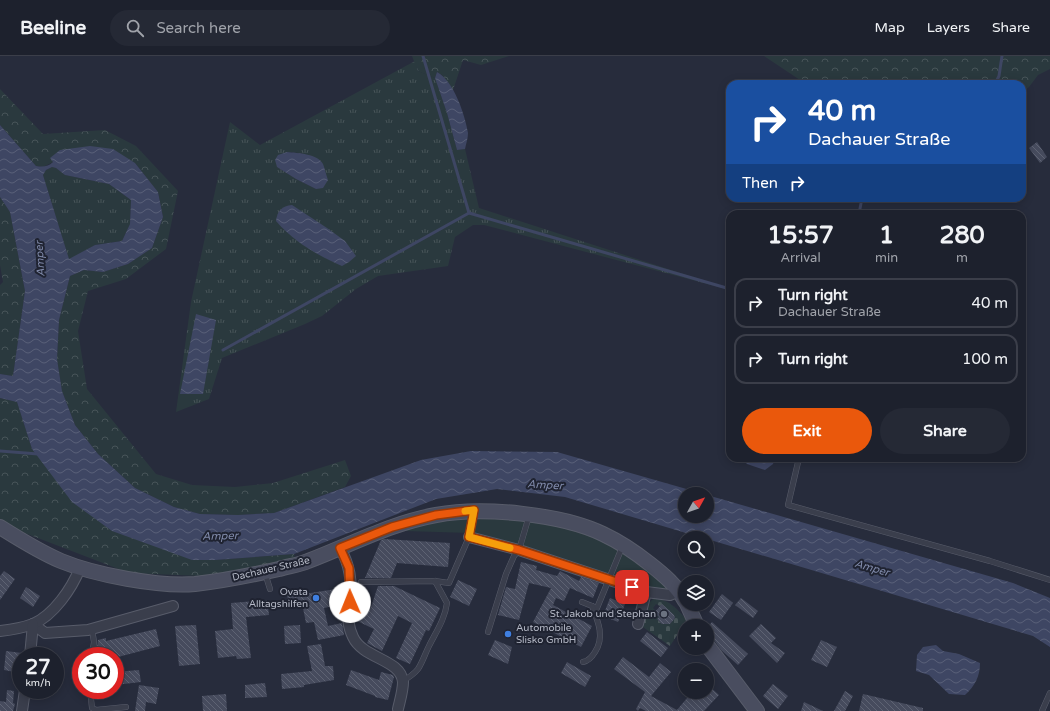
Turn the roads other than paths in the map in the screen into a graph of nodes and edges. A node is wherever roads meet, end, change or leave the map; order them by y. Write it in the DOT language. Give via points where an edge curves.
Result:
graph roads {
  1 [pos="798,462"];
  2 [pos="474,510"];
  3 [pos="529,515"];
  4 [pos="0,527"];
  5 [pos="469,537"];
  6 [pos="623,544"];
  7 [pos="340,548"];
  8 [pos="519,550"];
  9 [pos="80,568"];
  10 [pos="265,572"];
  11 [pos="608,578"];
  12 [pos="1050,580"];
  13 [pos="361,582"];
  14 [pos="435,582"];
  15 [pos="270,589"];
  16 [pos="678,591"];
  17 [pos="646,592"];
  18 [pos="678,596"];
  19 [pos="582,602"];
  20 [pos="173,606"];
  21 [pos="592,606"];
  22 [pos="34,624"];
  23 [pos="638,624"];
  24 [pos="92,629"];
  25 [pos="0,630"];
  26 [pos="488,632"];
  27 [pos="31,647"];
  28 [pos="93,647"];
  29 [pos="714,654"];
  30 [pos="583,662"];
  31 [pos="403,681"];
  32 [pos="1050,693"];
  33 [pos="24,699"];
  34 [pos="91,699"];
  35 [pos="126,707"];
  36 [pos="398,709"];
  37 [pos="22,711"];
  38 [pos="757,711"];
  39 [pos="1042,711"];
  1 -- 12 [label="lane" via="788,505"];
  2 -- 3 [label="main road, Dachauer Straße"];
  2 -- 5 [label="lane"];
  2 -- 7 [label="main road, Dachauer Straße" via="436,515 392,527"];
  3 -- 6 [label="main road, Dachauer Straße" via="571,523 602,533"];
  3 -- 8 [label="lane"];
  4 -- 9 [label="main road, Dachauer Straße" via="43,552"];
  5 -- 8 [label="street"];
  5 -- 14 [label="lane" via="449,583"];
  6 -- 11 [label="lane"];
  6 -- 16 [label="main road, Dachauer Straße" via="666,577"];
  7 -- 10 [label="main road, Dachauer Straße" via="306,562"];
  7 -- 31 [label="street" via="349,568 350,602 347,617 353,638 363,650 399,670"];
  8 -- 11 [label="street"];
  8 -- 26 [label="lane" via="506,574"];
  9 -- 10 [label="main road, Dachauer Straße" via="130,579 187,584"];
  9 -- 22 [label="street" via="75,581 62,599 49,614"];
  10 -- 15 [label="lane"];
  11 -- 17 [label="street"];
  11 -- 21 [label="lane" via="597,608"];
  13 -- 14 [label="lane"];
  14 -- 31 [label="lane" via="447,603 446,608 418,669"];
  17 -- 18 [label="street"];
  17 -- 23 [label="street"];
  19 -- 21 [label="lane"];
  20 -- 24 [label="street"];
  21 -- 30 [label="lane" via="601,639 591,657"];
  22 -- 24 [label="street" via="45,633"];
  22 -- 25 [label="street"];
  22 -- 27 [label="street"];
  24 -- 28 [label="lane"];
  29 -- 38 [label="main road"];
  31 -- 36 [label="street"];
  32 -- 39 [label="lane"];
  33 -- 37 [label="street"];
  34 -- 35 [label="lane" via="92,708 96,710"];
}
